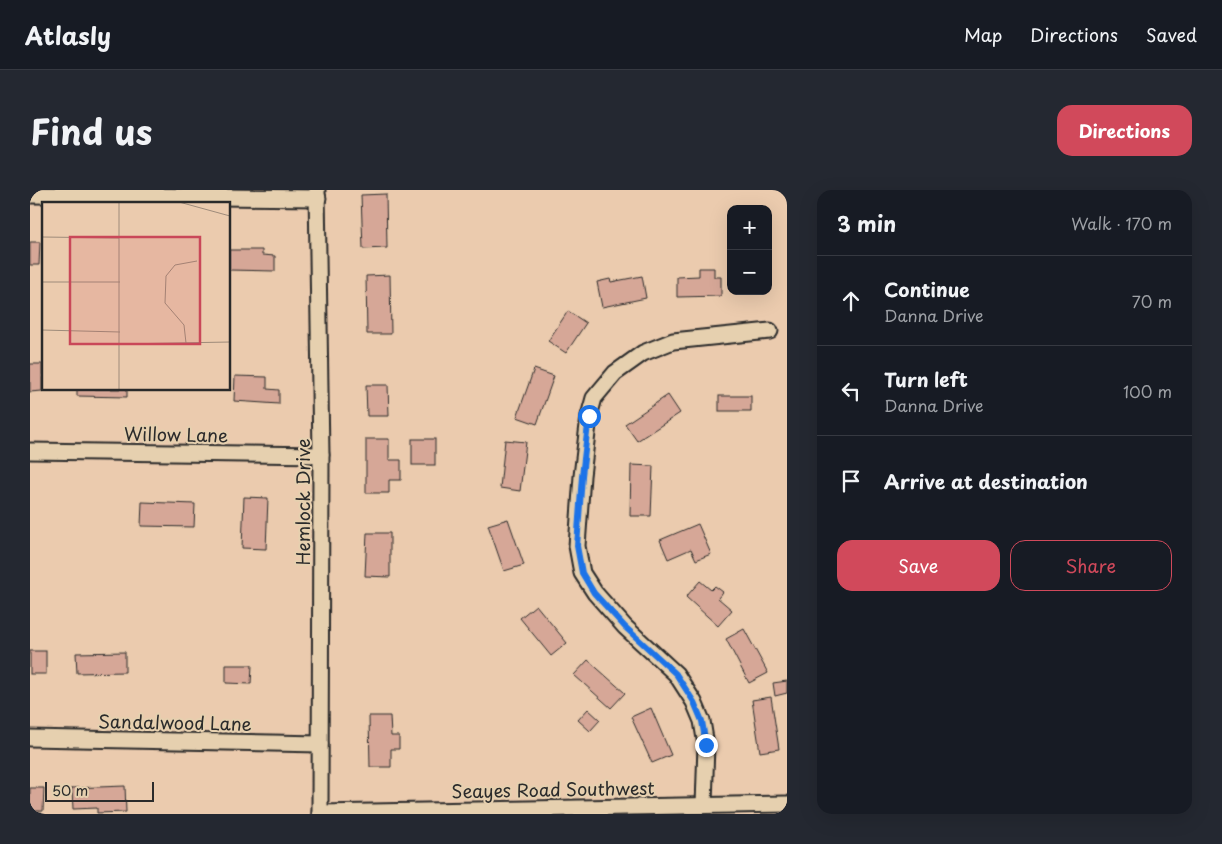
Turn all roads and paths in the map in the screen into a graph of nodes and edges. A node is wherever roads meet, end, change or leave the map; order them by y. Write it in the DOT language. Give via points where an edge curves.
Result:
graph roads {
  1 [pos="317,194"];
  2 [pos="30,195"];
  3 [pos="770,331"];
  4 [pos="30,452"];
  5 [pos="321,454"];
  6 [pos="30,738"];
  7 [pos="320,744"];
  8 [pos="787,804"];
  9 [pos="704,805"];
  10 [pos="320,813"];
  1 -- 2 [label="street"];
  1 -- 5 [label="street, Hemlock Drive"];
  3 -- 9 [label="street" via="673,341 643,352 615,373 594,398 589,416 577,546 582,573 594,593 625,627 676,674 694,702 702,721 706,745"];
  4 -- 5 [label="street, Willow Lane"];
  5 -- 7 [label="street, Hemlock Drive"];
  6 -- 7 [label="street, Sandalwood Lane"];
  7 -- 10 [label="street, Hemlock Drive"];
  8 -- 9 [label="street, Seayes Road Southwest"];
  9 -- 10 [label="street, Seayes Road Southwest"];
}
